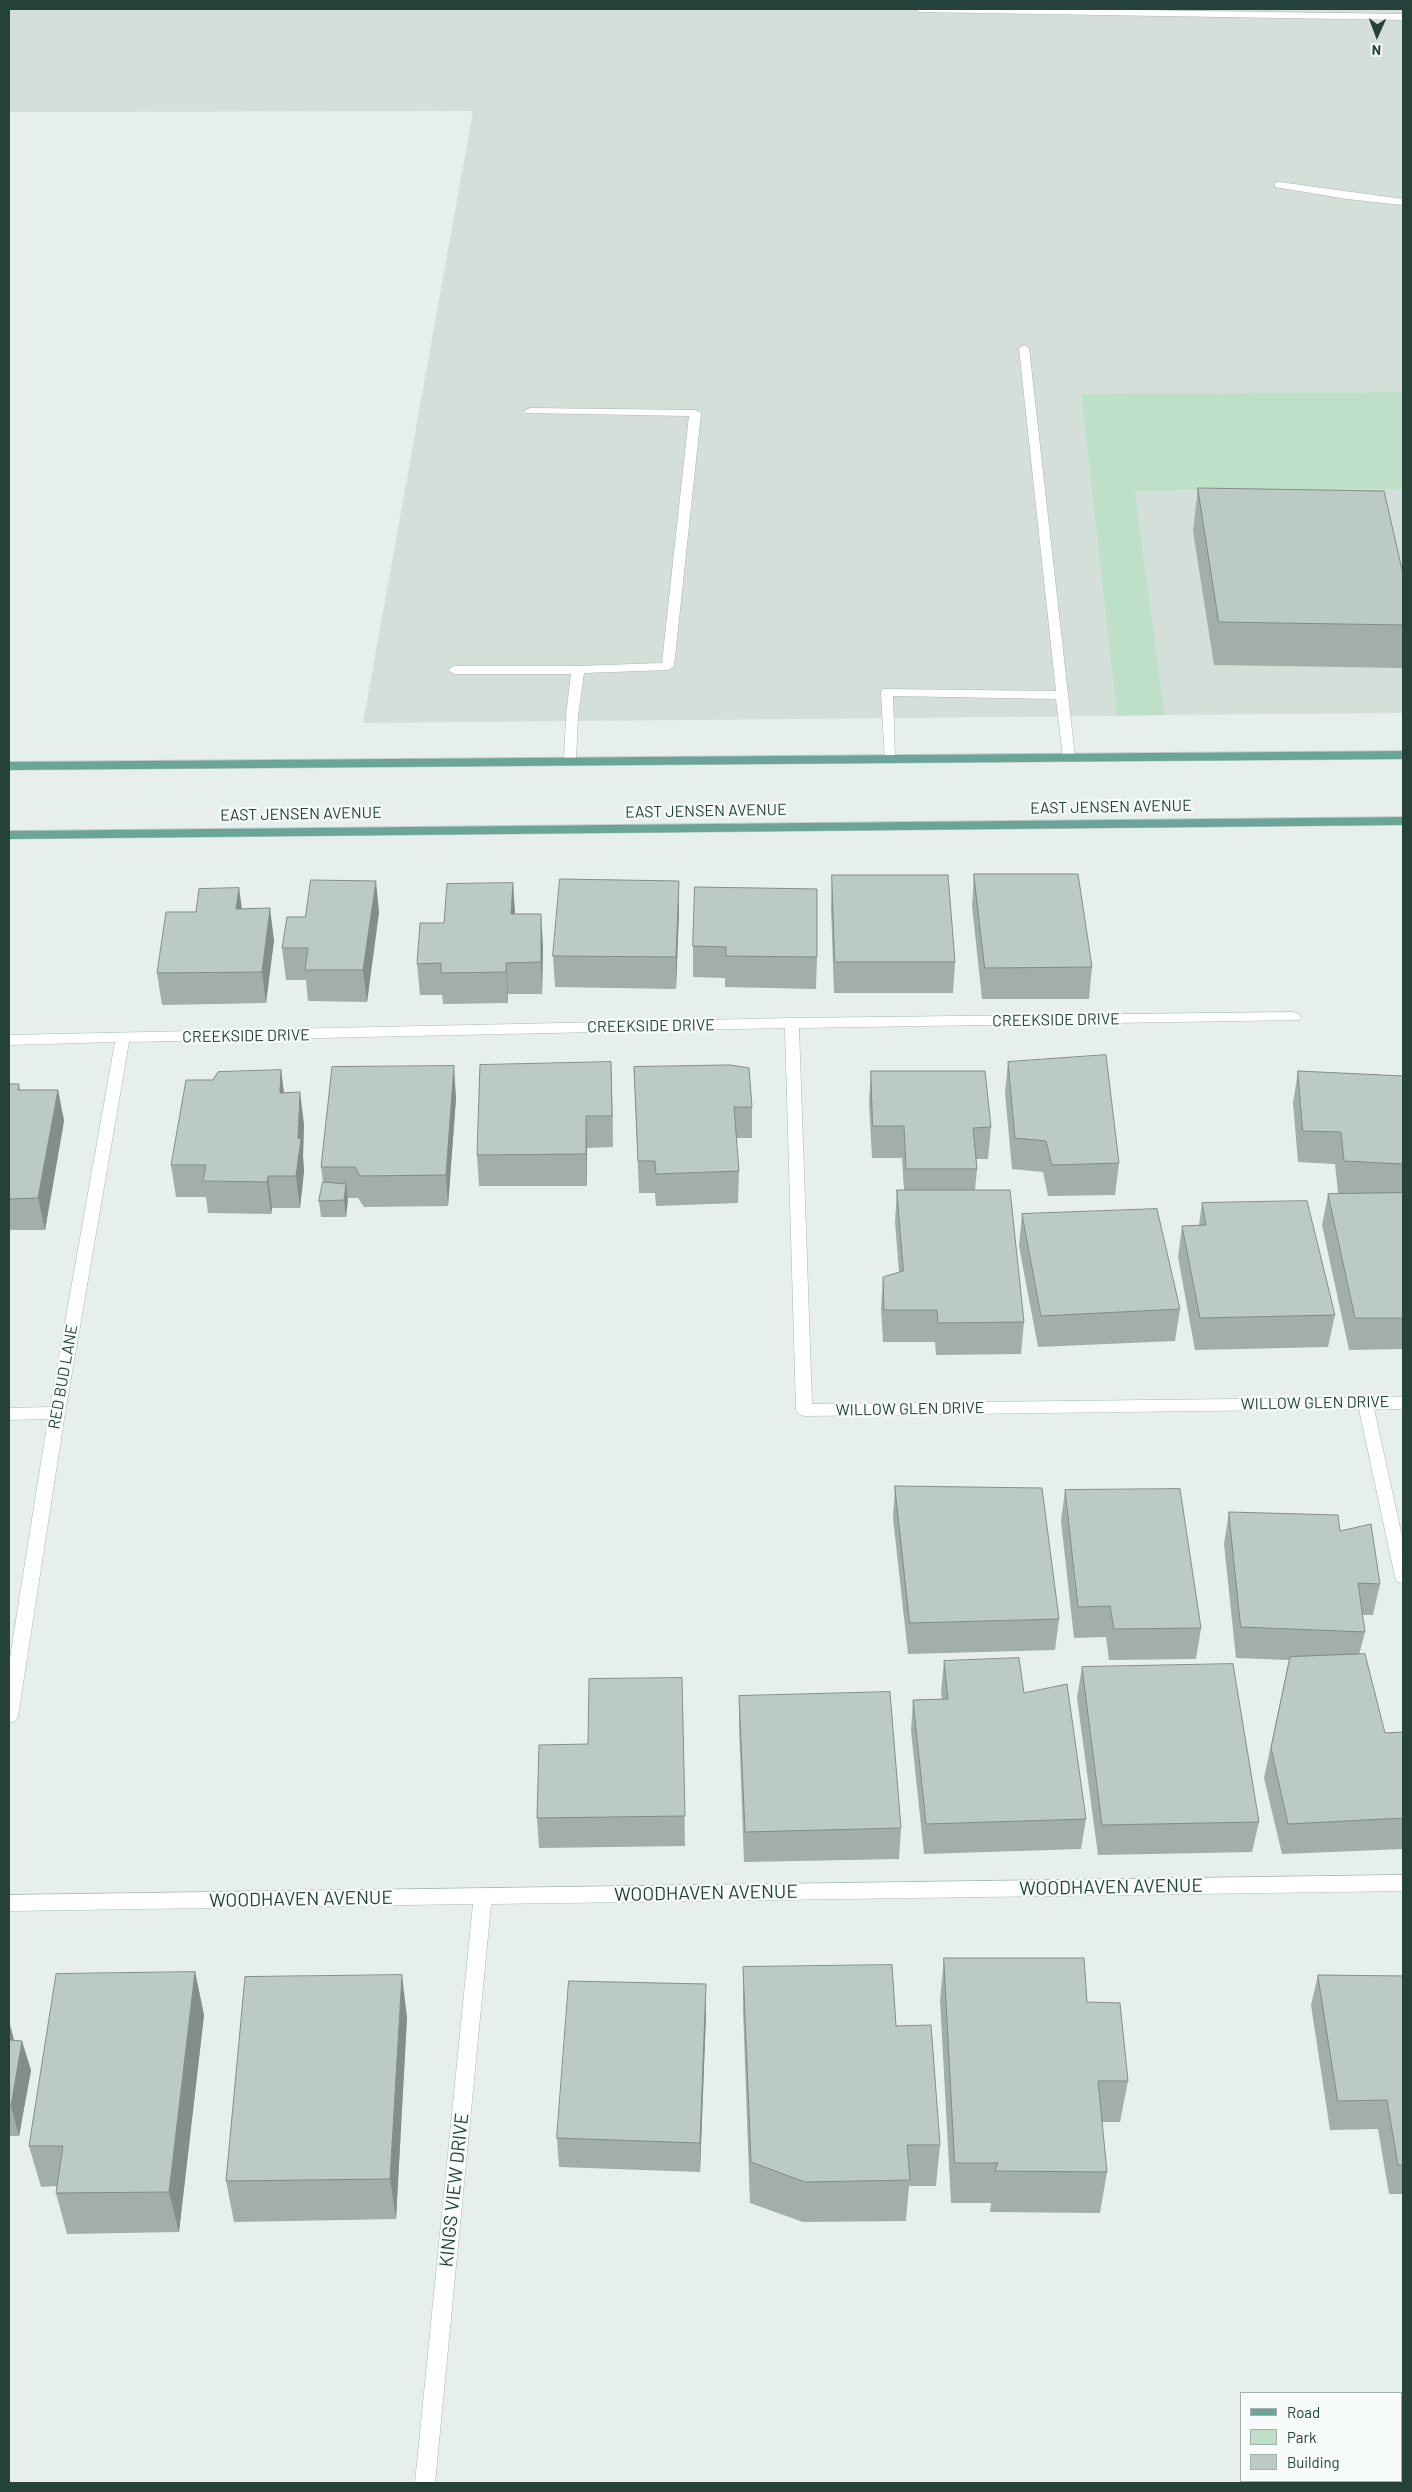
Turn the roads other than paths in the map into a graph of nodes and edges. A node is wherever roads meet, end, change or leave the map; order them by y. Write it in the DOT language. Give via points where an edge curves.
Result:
graph roads {
  1 [pos="919,9"];
  2 [pos="1403,17"];
  3 [pos="1279,185"];
  4 [pos="1403,202"];
  5 [pos="1024,348"];
  6 [pos="530,411"];
  7 [pos="454,670"];
  8 [pos="578,670"];
  9 [pos="1062,695"];
  10 [pos="1403,754"];
  11 [pos="1069,757"];
  12 [pos="889,759"];
  13 [pos="570,761"];
  14 [pos="9,766"];
  15 [pos="1403,821"];
  16 [pos="9,835"];
  17 [pos="1294,1017"];
  18 [pos="792,1023"];
  19 [pos="123,1038"];
  20 [pos="9,1040"];
  21 [pos="1403,1402"];
  22 [pos="1364,1403"];
  23 [pos="57,1413"];
  24 [pos="9,1414"];
  25 [pos="1403,1577"];
  26 [pos="9,1716"];
  27 [pos="1403,1883"];
  28 [pos="483,1896"];
  29 [pos="9,1903"];
  30 [pos="425,2483"];
  1 -- 2 [label="street"];
  3 -- 4 [label="street"];
  5 -- 9 [label="street"];
  6 -- 8 [label="street" via="694,413 668,666"];
  7 -- 8 [label="street"];
  8 -- 13 [label="street"];
  9 -- 11 [label="street"];
  9 -- 12 [label="street" via="888,692"];
  10 -- 11 [label="main road"];
  11 -- 12 [label="main road"];
  12 -- 13 [label="main road"];
  13 -- 14 [label="main road"];
  15 -- 16 [label="main road, EAST JENSEN AVENUE"];
  17 -- 18 [label="street, CREEKSIDE DRIVE"];
  18 -- 19 [label="street, CREEKSIDE DRIVE"];
  18 -- 22 [label="street, WILLOW GLEN DRIVE" via="804,1410"];
  19 -- 20 [label="street, CREEKSIDE DRIVE"];
  19 -- 23 [label="street, RED BUD LANE"];
  21 -- 22 [label="street, WILLOW GLEN DRIVE"];
  22 -- 25 [label="street"];
  23 -- 24 [label="street"];
  23 -- 26 [label="street, RED BUD LANE"];
  27 -- 28 [label="street, WOODHAVEN AVENUE"];
  28 -- 29 [label="street, WOODHAVEN AVENUE"];
  28 -- 30 [label="street, KINGS VIEW DRIVE"];
}
